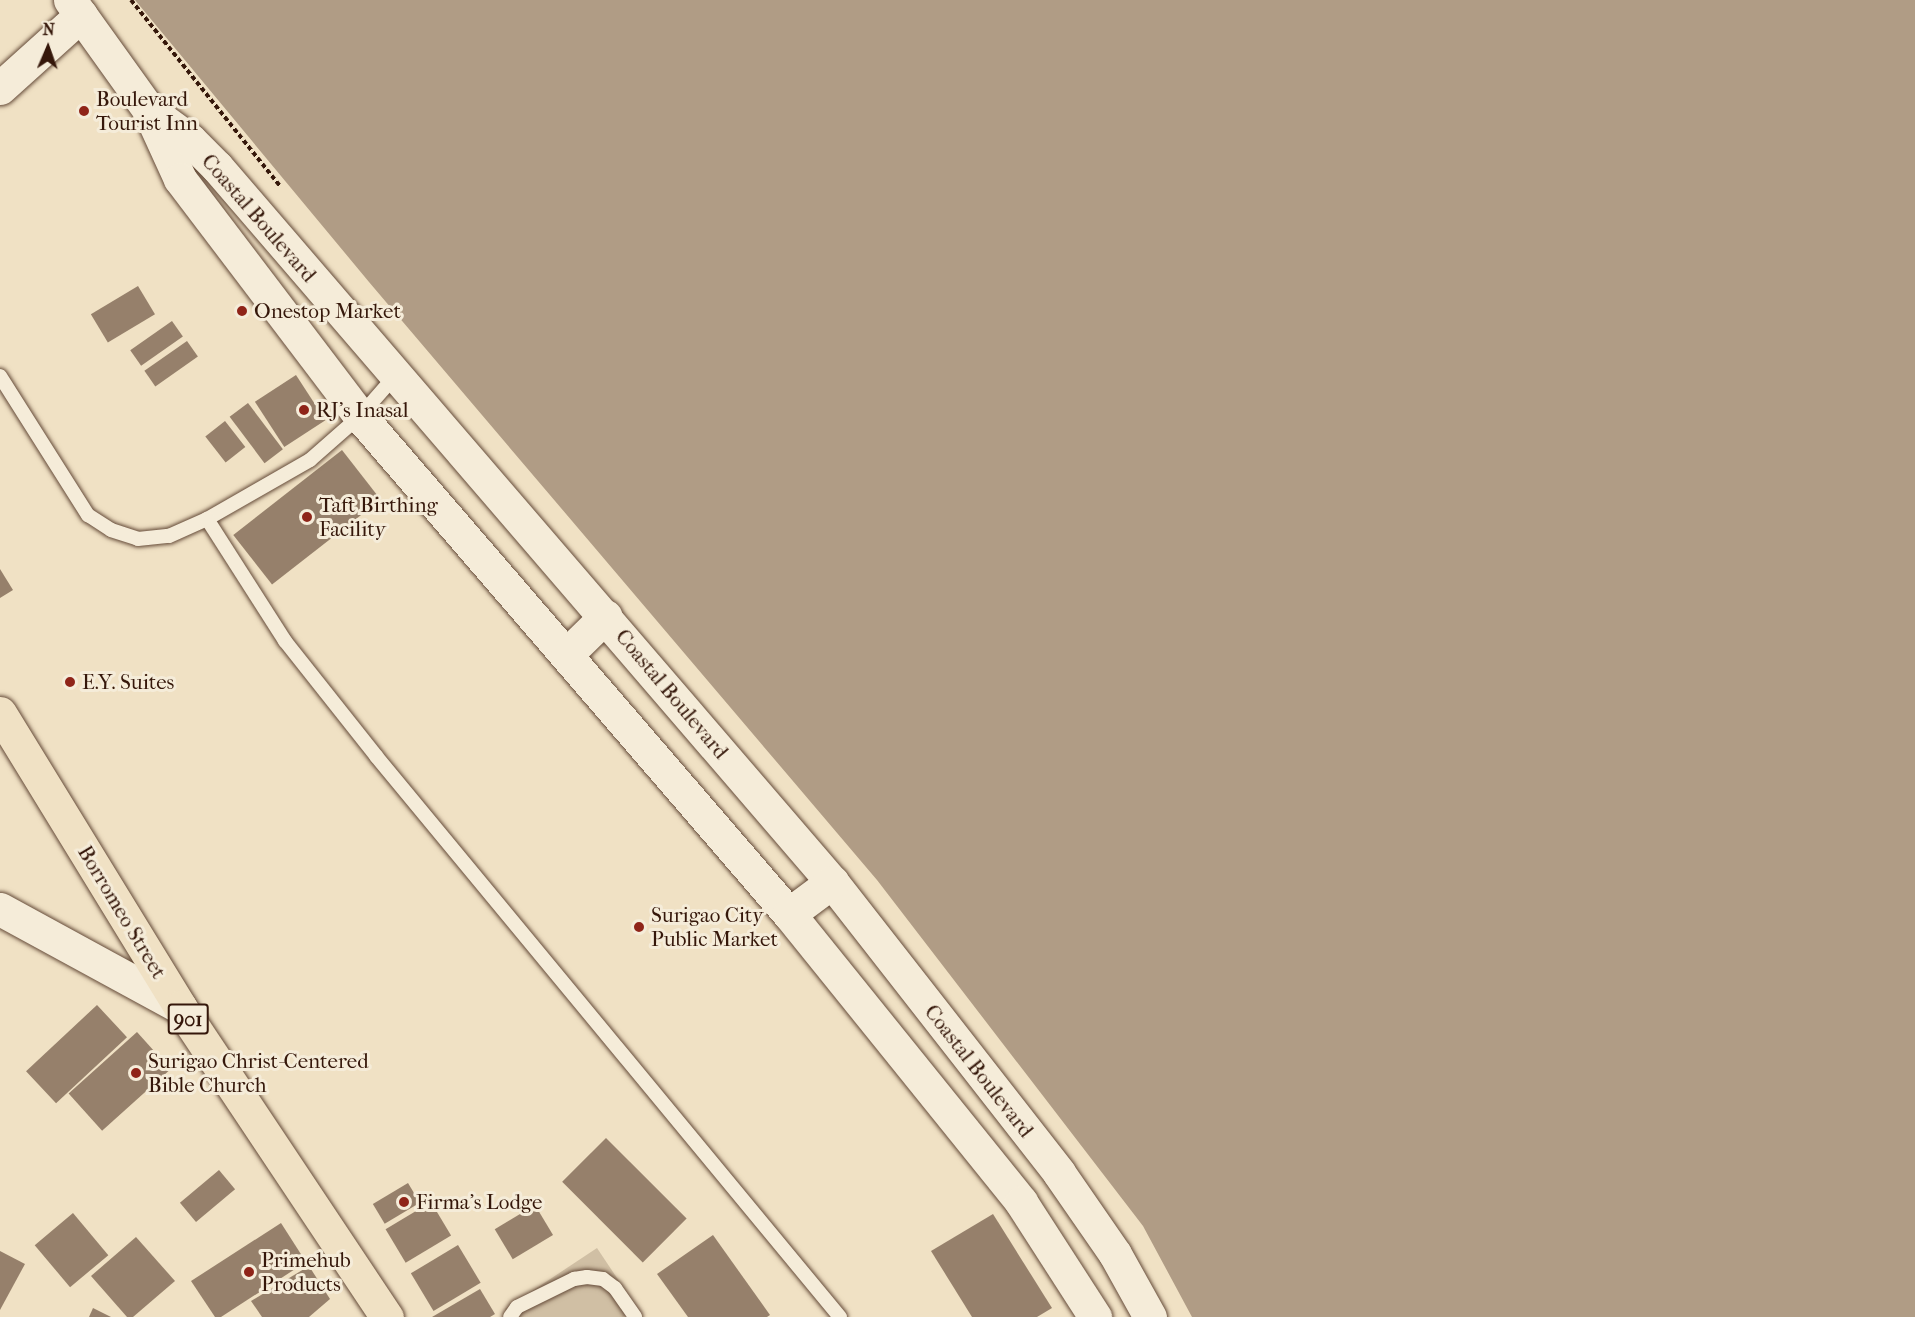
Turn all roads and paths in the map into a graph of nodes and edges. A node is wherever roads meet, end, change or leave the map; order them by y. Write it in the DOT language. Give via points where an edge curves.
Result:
graph roads {
  1 [pos="76,7"];
  2 [pos="0,88"];
  3 [pos="148,109"];
  4 [pos="0,376"];
  5 [pos="395,376"];
  6 [pos="360,416"];
  7 [pos="207,519"];
  8 [pos="606,616"];
  9 [pos="567,654"];
  10 [pos="0,713"];
  11 [pos="832,882"];
  12 [pos="0,909"];
  13 [pos="789,914"];
  14 [pos="180,1007"];
  15 [pos="1059,1173"];
  16 [pos="1021,1202"];
  17 [pos="384,1316"];
  18 [pos="510,1317"];
  19 [pos="635,1317"];
  20 [pos="840,1317"];
  21 [pos="1095,1317"];
  22 [pos="1150,1317"];
  1 -- 2 [label="street"];
  1 -- 3 [label="street, Coastal Boulevard"];
  3 -- 5 [label="street, Coastal Boulevard" via="190,140 217,167"];
  3 -- 6 [label="street, Coastal Boulevard" via="180,179"];
  4 -- 7 [label="lane" via="88,515 111,530 138,539 169,536"];
  5 -- 6 [label="lane"];
  5 -- 8 [label="street, Coastal Boulevard"];
  6 -- 7 [label="lane" via="310,459"];
  6 -- 9 [label="street, Coastal Boulevard"];
  7 -- 20 [label="lane" via="285,641 369,747"];
  8 -- 9 [label="street"];
  8 -- 11 [label="street, Coastal Boulevard"];
  9 -- 13 [label="street, Coastal Boulevard"];
  10 -- 14 [label="main road, Borromeo Street / 901"];
  11 -- 13 [label="street"];
  11 -- 15 [label="street, Coastal Boulevard"];
  12 -- 14 [label="street"];
  13 -- 16 [label="street, Coastal Boulevard"];
  14 -- 17 [label="main road, Borromeo Street / 901"];
  15 -- 16 [label="street"];
  15 -- 22 [label="street, Coastal Boulevard" via="1115,1254"];
  16 -- 21 [label="street, Coastal Boulevard"];
  18 -- 19 [label="lane" via="517,1307 573,1279 587,1277 603,1279 615,1288"];
}
